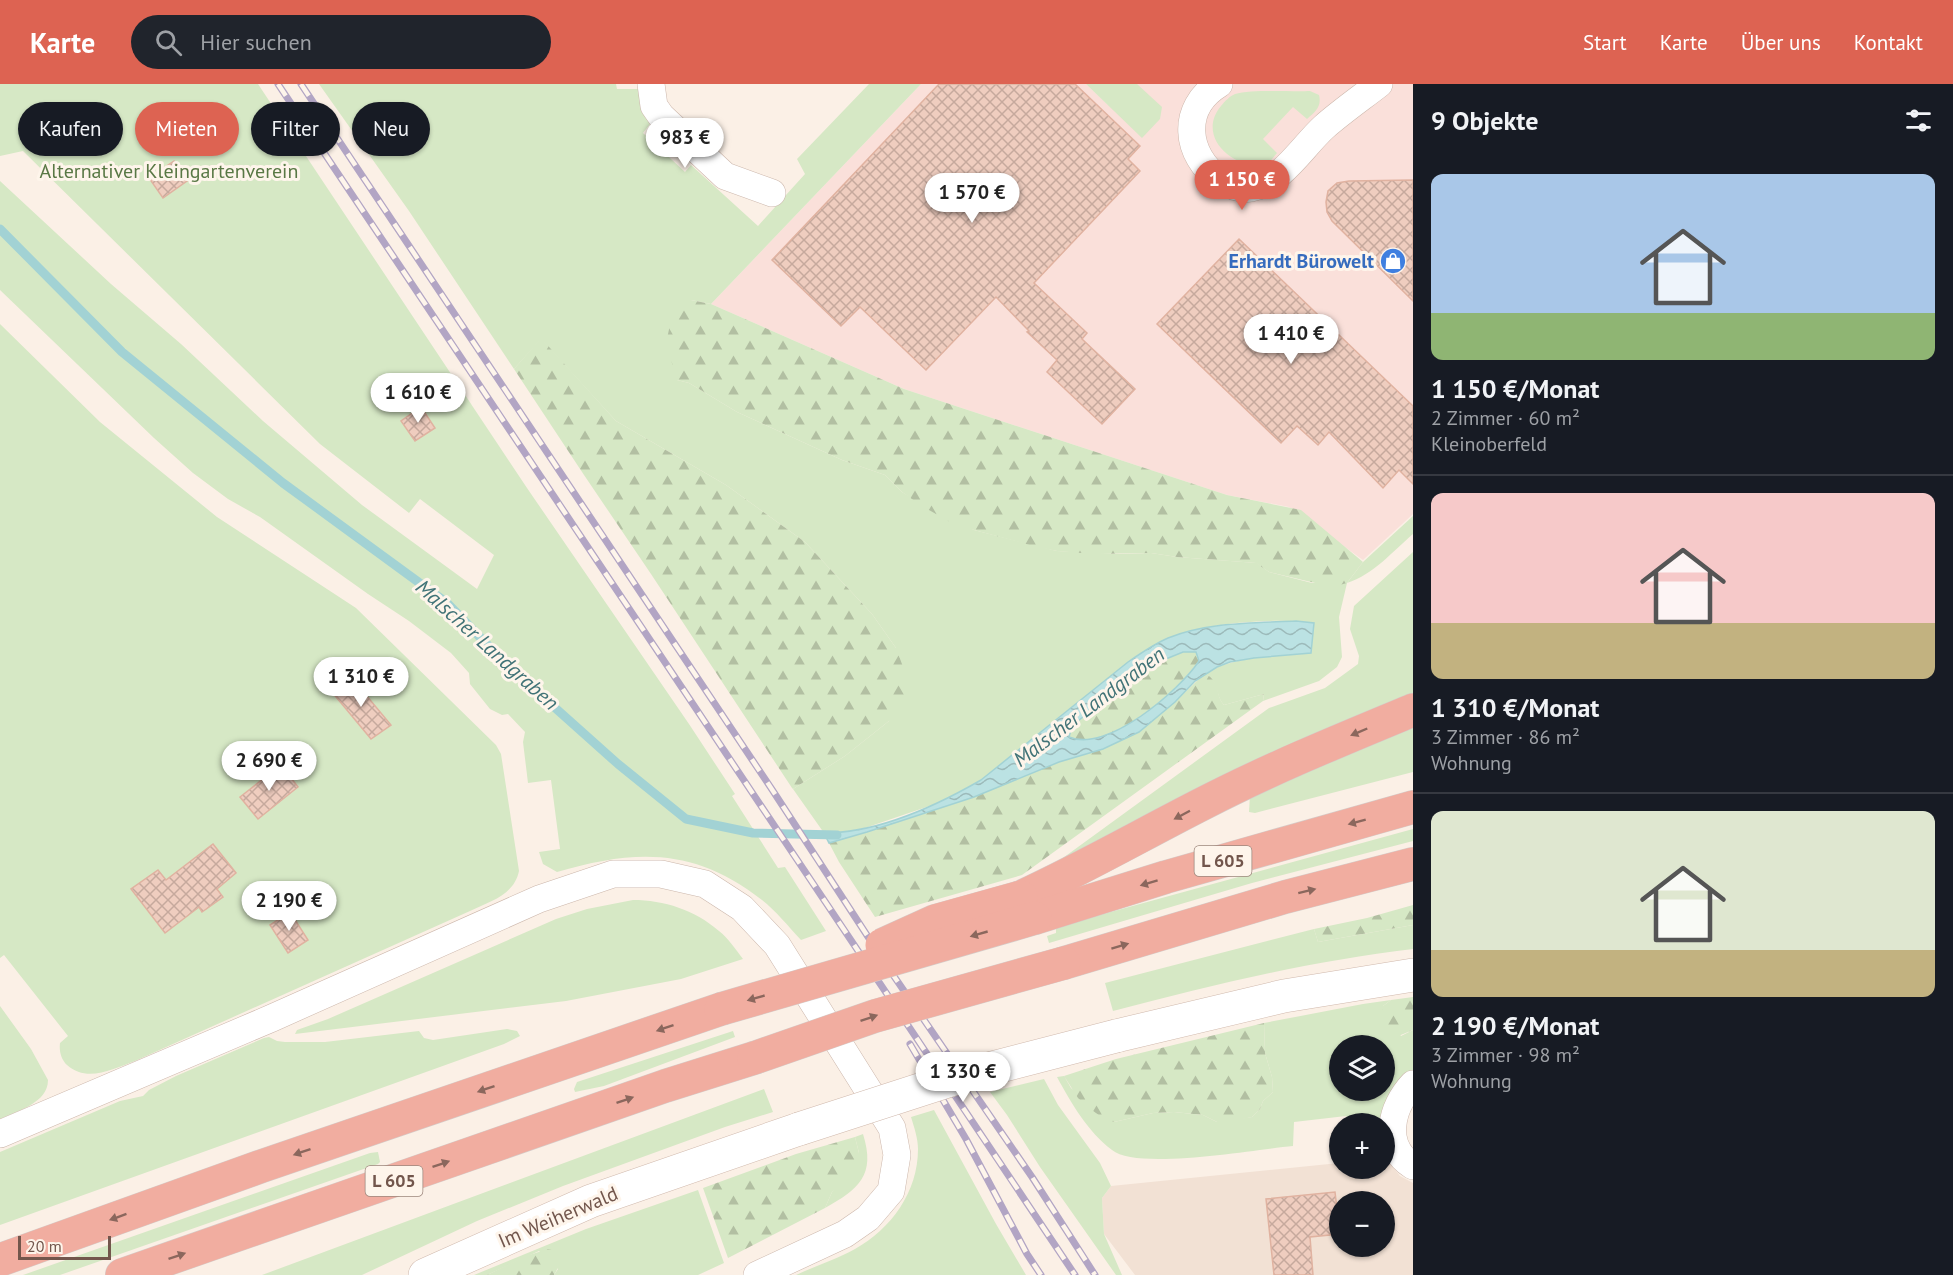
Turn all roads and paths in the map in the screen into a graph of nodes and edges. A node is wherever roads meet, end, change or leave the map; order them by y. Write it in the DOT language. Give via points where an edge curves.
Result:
graph roads {
  1 [pos="651,84"];
  2 [pos="1219,84"];
  3 [pos="1379,84"];
  4 [pos="772,193"];
  5 [pos="1413,710"];
  6 [pos="1413,807"];
  7 [pos="1413,864"];
  8 [pos="1028,907"];
  9 [pos="1413,975"];
  10 [pos="1413,1084"];
  11 [pos="0,1134"];
  12 [pos="1413,1166"];
  13 [pos="0,1260"];
  14 [pos="122,1275"];
  15 [pos="425,1275"];
  16 [pos="757,1275"];
  1 -- 4 [label="street" via="654,106 661,116 725,176"];
  2 -- 3 [label="street" via="1198,105 1192,124 1193,145 1215,176 1249,189 1276,176 1326,126"];
  5 -- 8 [label="highway, one-way" via="1206,802 1067,876"];
  6 -- 8 [label="highway, L 605, one-way" via="1166,877"];
  14 -- 7 [label="highway, L 605, one-way, bridge" via="875,1016"];
  8 -- 13 [label="highway, L 605, one-way, bridge" via="832,977 721,1009 262,1166"];
  9 -- 15 [label="street, Im Weiherwald, bridge" via="1284,996 969,1074 591,1201"];
  10 -- 12 [label="street" via="1403,1094 1392,1125 1400,1153"];
  11 -- 16 [label="street" via="539,899 613,874 661,874 705,884 742,908 777,945 892,1128 897,1155 891,1191 868,1218 845,1234"];
}
